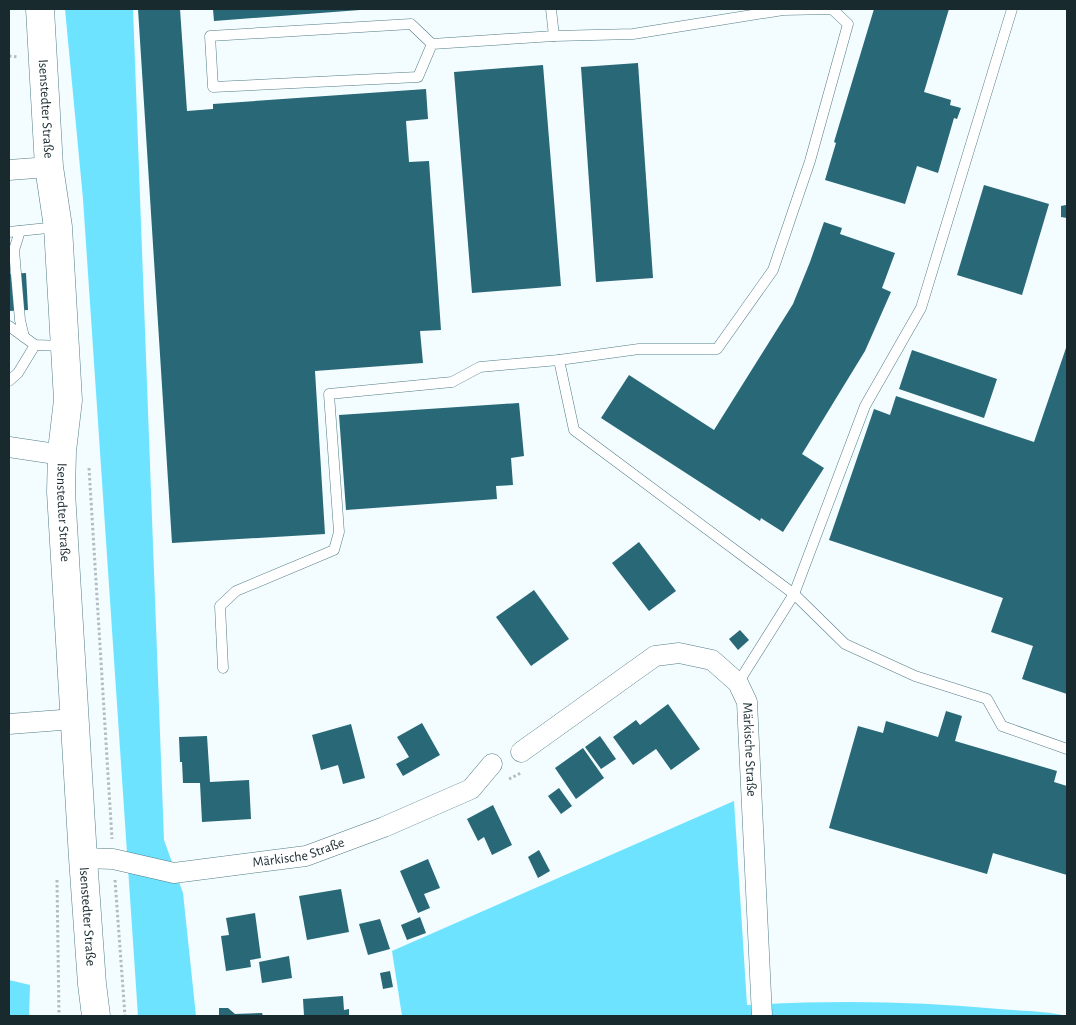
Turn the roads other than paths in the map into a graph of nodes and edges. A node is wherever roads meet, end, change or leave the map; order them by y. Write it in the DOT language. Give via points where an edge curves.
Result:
graph roads {
  1 [pos="40,9"];
  2 [pos="551,9"];
  3 [pos="1012,9"];
  4 [pos="554,36"];
  5 [pos="432,44"];
  6 [pos="49,167"];
  7 [pos="9,170"];
  8 [pos="58,227"];
  9 [pos="20,231"];
  10 [pos="9,232"];
  11 [pos="9,326"];
  12 [pos="24,338"];
  13 [pos="35,345"];
  14 [pos="66,346"];
  15 [pos="559,360"];
  16 [pos="9,381"];
  17 [pos="9,448"];
  18 [pos="62,451"];
  19 [pos="794,594"];
  20 [pos="223,668"];
  21 [pos="738,683"];
  22 [pos="74,719"];
  23 [pos="9,724"];
  24 [pos="1066,746"];
  25 [pos="521,752"];
  26 [pos="492,764"];
  27 [pos="83,858"];
  28 [pos="96,1016"];
  29 [pos="762,1016"];
  1 -- 6 [label="street, Isenstedter Straße"];
  2 -- 4 [label="lane"];
  3 -- 19 [label="lane" via="921,308 864,406"];
  4 -- 5 [label="lane"];
  4 -- 15 [label="lane" via="633,34 783,10 832,9 848,24 810,161 774,270 717,349 639,349"];
  5 -- 5 [label="lane" via="411,24 210,36 213,87 418,76"];
  6 -- 7 [label="street"];
  6 -- 8 [label="street, Isenstedter Straße"];
  8 -- 9 [label="lane"];
  8 -- 14 [label="street, Isenstedter Straße"];
  9 -- 10 [label="lane"];
  9 -- 12 [label="lane" via="14,250"];
  11 -- 12 [label="lane"];
  12 -- 13 [label="lane"];
  13 -- 14 [label="lane"];
  13 -- 16 [label="lane" via="18,373"];
  14 -- 18 [label="street, Isenstedter Straße" via="68,400"];
  15 -- 19 [label="lane" via="574,430"];
  15 -- 20 [label="lane" via="480,367 452,382 329,394 339,532 334,550 236,591 220,606"];
  17 -- 18 [label="street"];
  18 -- 22 [label="street, Isenstedter Straße" via="61,492"];
  19 -- 21 [label="lane"];
  19 -- 24 [label="lane" via="845,644 915,676 987,699 1002,726"];
  21 -- 25 [label="street, Märkische Straße" via="712,660 679,653 655,656"];
  21 -- 29 [label="street, Märkische Straße" via="747,702"];
  22 -- 23 [label="street"];
  22 -- 27 [label="street, Isenstedter Straße"];
  26 -- 27 [label="street, Märkische Straße" via="471,789 306,856 174,873 113,859"];
  27 -- 28 [label="street, Isenstedter Straße"];
}
